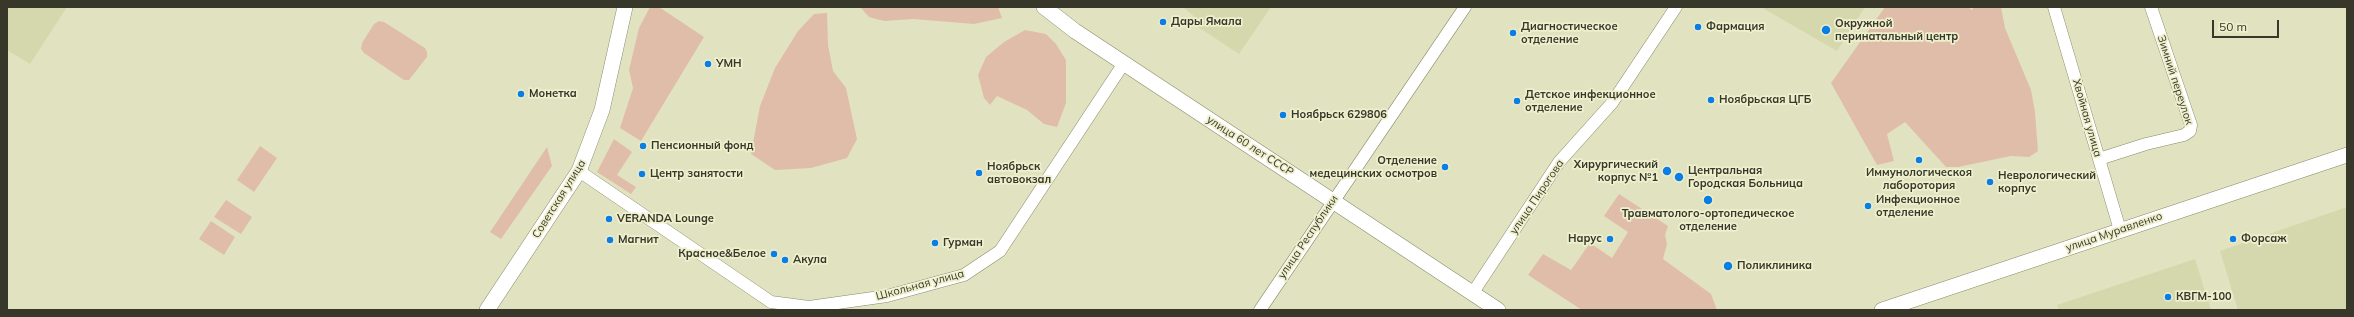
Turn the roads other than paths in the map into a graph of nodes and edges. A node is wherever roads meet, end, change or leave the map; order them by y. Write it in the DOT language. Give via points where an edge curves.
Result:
graph roads {
  1 [pos="625,7"];
  2 [pos="1044,7"];
  3 [pos="1465,7"];
  4 [pos="1676,7"];
  5 [pos="2054,7"];
  6 [pos="2151,7"];
  7 [pos="1124,64"];
  8 [pos="2347,155"];
  9 [pos="2099,159"];
  10 [pos="579,171"];
  11 [pos="1332,201"];
  12 [pos="2120,230"];
  13 [pos="1472,294"];
  14 [pos="487,310"];
  15 [pos="1260,310"];
  16 [pos="1498,310"];
  17 [pos="1882,310"];
  1 -- 10 [label="main road, Советская улица" via="602,110"];
  2 -- 7 [label="main road, улица 60 лет СССР"];
  3 -- 11 [label="street, улица Республики"];
  4 -- 13 [label="street, улица Пирогова" via="1612,103 1559,162"];
  5 -- 9 [label="street, Хвойная улица"];
  6 -- 9 [label="street, Зимний переулок" via="2191,125 2190,131"];
  7 -- 10 [label="street, Школьная улица" via="1000,251 964,275 887,296 809,307 771,302"];
  7 -- 11 [label="main road, улица 60 лет СССР"];
  8 -- 12 [label="main road, улица Муравленко"];
  9 -- 12 [label="street, Хвойная улица"];
  10 -- 14 [label="main road, Советская улица"];
  11 -- 13 [label="main road, улица 60 лет СССР"];
  11 -- 15 [label="street, улица Республики"];
  12 -- 17 [label="main road, улица Муравленко"];
  13 -- 16 [label="main road, улица 60 лет СССР"];
}
